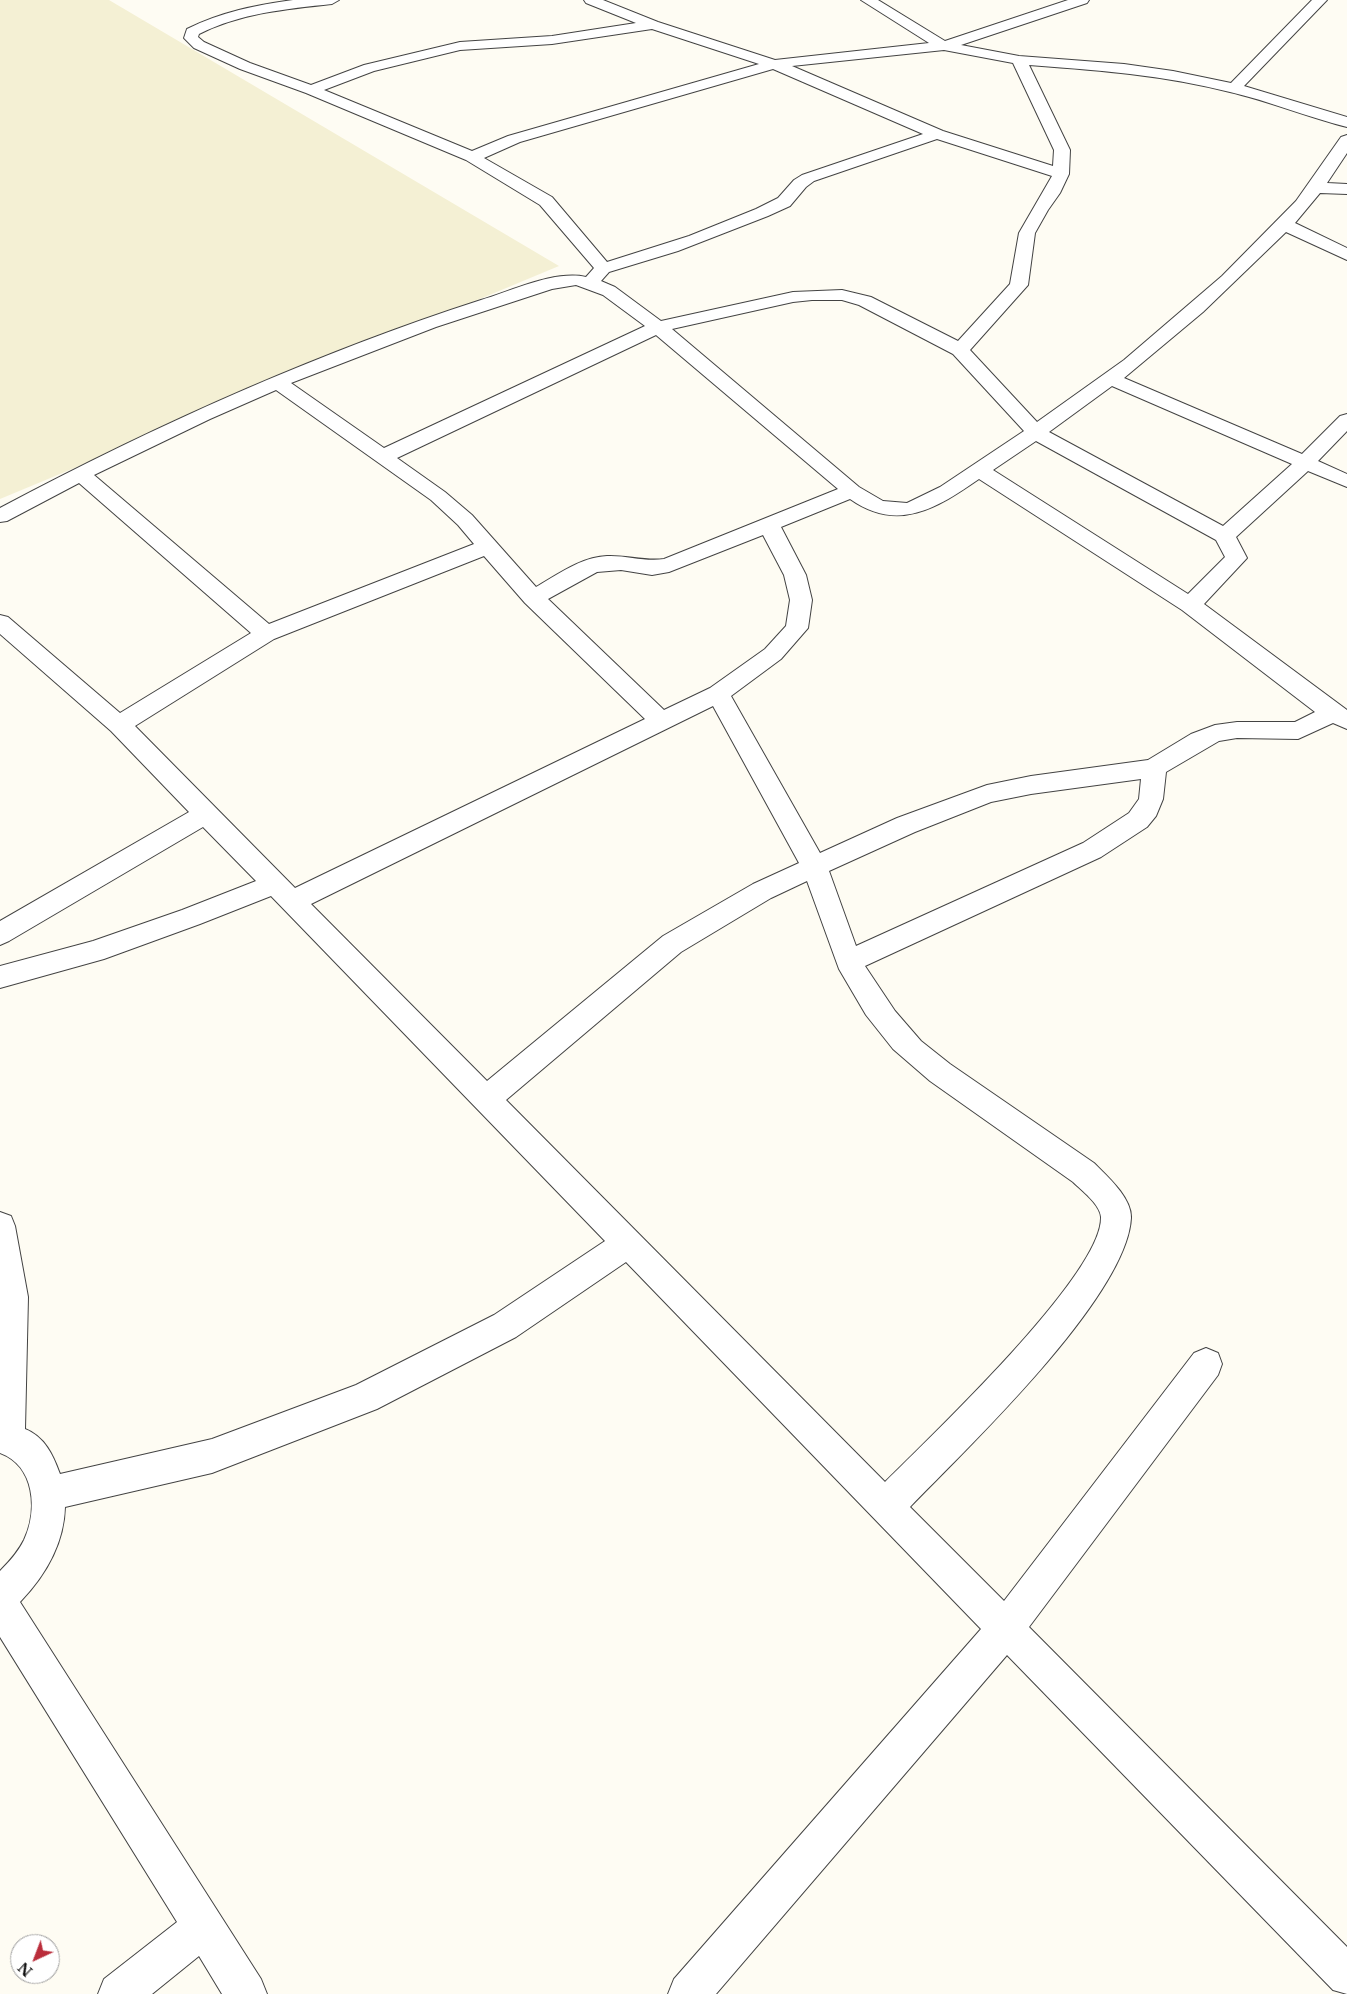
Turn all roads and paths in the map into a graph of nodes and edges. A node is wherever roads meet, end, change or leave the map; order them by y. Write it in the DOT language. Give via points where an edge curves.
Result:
graph roads {
  1 [pos="332,0"];
  2 [pos="591,0"];
  3 [pos="868,0"];
  4 [pos="1082,0"];
  5 [pos="1320,0"];
  6 [pos="653,25"];
  7 [pos="944,46"];
  8 [pos="1019,60"];
  9 [pos="774,64"];
  10 [pos="1234,88"];
  11 [pos="311,90"];
  12 [pos="1347,122"];
  13 [pos="937,134"];
  14 [pos="1347,140"];
  15 [pos="472,157"];
  16 [pos="1061,174"];
  17 [pos="1315,188"];
  18 [pos="1347,189"];
  19 [pos="1284,224"];
  20 [pos="1347,255"];
  21 [pos="603,268"];
  22 [pos="590,283"];
  23 [pos="658,327"];
  24 [pos="960,350"];
  25 [pos="1111,379"];
  26 [pos="277,382"];
  27 [pos="1347,420"];
  28 [pos="1036,433"];
  29 [pos="384,456"];
  30 [pos="1306,462"];
  31 [pos="979,470"];
  32 [pos="80,472"];
  33 [pos="1347,481"];
  34 [pos="852,491"];
  35 [pos="0,516"];
  36 [pos="769,525"];
  37 [pos="1225,536"];
  38 [pos="487,547"];
  39 [pos="532,598"];
  40 [pos="1190,605"];
  41 [pos="0,622"];
  42 [pos="266,634"];
  43 [pos="718,694"];
  44 [pos="1340,717"];
  45 [pos="662,722"];
  46 [pos="119,725"];
  47 [pos="1154,768"];
  48 [pos="205,814"];
  49 [pos="814,868"];
  50 [pos="283,893"];
  51 [pos="0,934"];
  52 [pos="849,961"];
  53 [pos="0,977"];
  54 [pos="486,1099"];
  55 [pos="0,1226"];
  56 [pos="627,1244"];
  57 [pos="1206,1364"];
  58 [pos="4,1436"];
  59 [pos="49,1494"];
  60 [pos="886,1506"];
  61 [pos="0,1597"];
  62 [pos="0,1604"];
  63 [pos="1006,1628"];
  64 [pos="203,1927"];
  65 [pos="1347,1976"];
  66 [pos="1347,1986"];
  67 [pos="119,1994"];
  68 [pos="246,1994"];
  69 [pos="689,1994"];
  70 [pos="1341,1994"];
  1 -- 11 [label="street" via="270,6 216,21 192,32 191,38 199,45"];
  2 -- 6 [label="street"];
  3 -- 7 [label="street"];
  4 -- 7 [label="street"];
  5 -- 10 [label="street"];
  6 -- 9 [label="street"];
  6 -- 11 [label="street" via="552,40 460,46 369,68"];
  7 -- 8 [label="street"];
  7 -- 9 [label="street"];
  8 -- 10 [label="street" via="1124,68"];
  8 -- 16 [label="street" via="1062,150"];
  9 -- 13 [label="street"];
  9 -- 15 [label="street" via="514,139"];
  10 -- 12 [label="street"];
  11 -- 15 [label="street"];
  13 -- 16 [label="street"];
  13 -- 21 [label="street" via="803,180 784,202 733,225 656,254"];
  14 -- 17 [label="street"];
  15 -- 21 [label="street" via="546,201"];
  16 -- 24 [label="street" via="1027,233 1019,286"];
  17 -- 18 [label="street"];
  17 -- 19 [label="street"];
  19 -- 20 [label="street"];
  19 -- 25 [label="street" via="1237,273 1179,325"];
  21 -- 22 [label="street"];
  22 -- 23 [label="street" via="609,291"];
  22 -- 26 [label="street" via="576,280 546,285 414,329"];
  23 -- 24 [label="street" via="793,297 842,295 865,301"];
  23 -- 29 [label="street"];
  23 -- 34 [label="street"];
  24 -- 28 [label="street"];
  25 -- 28 [label="street"];
  25 -- 30 [label="street"];
  26 -- 29 [label="street"];
  26 -- 32 [label="street"];
  27 -- 30 [label="street"];
  28 -- 31 [label="street"];
  28 -- 37 [label="street"];
  29 -- 38 [label="street" via="438,496 465,520"];
  30 -- 33 [label="street"];
  30 -- 37 [label="street"];
  31 -- 34 [label="street" via="926,503 904,510 873,506"];
  31 -- 40 [label="street"];
  32 -- 35 [label="street"];
  32 -- 42 [label="street"];
  34 -- 36 [label="street"];
  36 -- 39 [label="street" via="670,565 652,568 604,563 589,567"];
  36 -- 43 [label="street" via="795,575 801,600 797,628 773,654"];
  37 -- 40 [label="street" via="1236,558"];
  38 -- 39 [label="street"];
  38 -- 42 [label="street"];
  39 -- 45 [label="street"];
  40 -- 44 [label="street"];
  41 -- 46 [label="street"];
  42 -- 46 [label="street"];
  43 -- 45 [label="street"];
  43 -- 49 [label="street"];
  44 -- 47 [label="street" via="1298,731 1237,730 1215,734 1199,740"];
  45 -- 50 [label="street"];
  46 -- 48 [label="street"];
  47 -- 49 [label="street" via="987,794 906,825"];
  47 -- 52 [label="street" via="1147,809 1138,820 1092,850"];
  48 -- 50 [label="street"];
  48 -- 51 [label="street"];
  49 -- 52 [label="street"];
  49 -- 54 [label="street" via="762,891 672,944"];
  50 -- 53 [label="street" via="191,917 95,950"];
  50 -- 54 [label="street"];
  52 -- 60 [label="street" via="878,1009 910,1049 1086,1174 1112,1200 1116,1216 1115,1234 1101,1264 1038,1349"];
  54 -- 56 [label="street"];
  55 -- 58 [label="street" via="12,1297"];
  56 -- 59 [label="street" via="505,1326 365,1398 212,1456"];
  56 -- 60 [label="street"];
  57 -- 63 [label="street"];
  58 -- 59 [label="street" via="28,1450 43,1470"];
  59 -- 61 [label="street" via="48,1522 38,1550 21,1576"];
  60 -- 63 [label="street"];
  62 -- 64 [label="street"];
  63 -- 65 [label="street"];
  63 -- 69 [label="street"];
  64 -- 67 [label="street"];
  64 -- 68 [label="street"];
  66 -- 70 [label="street"];
}
